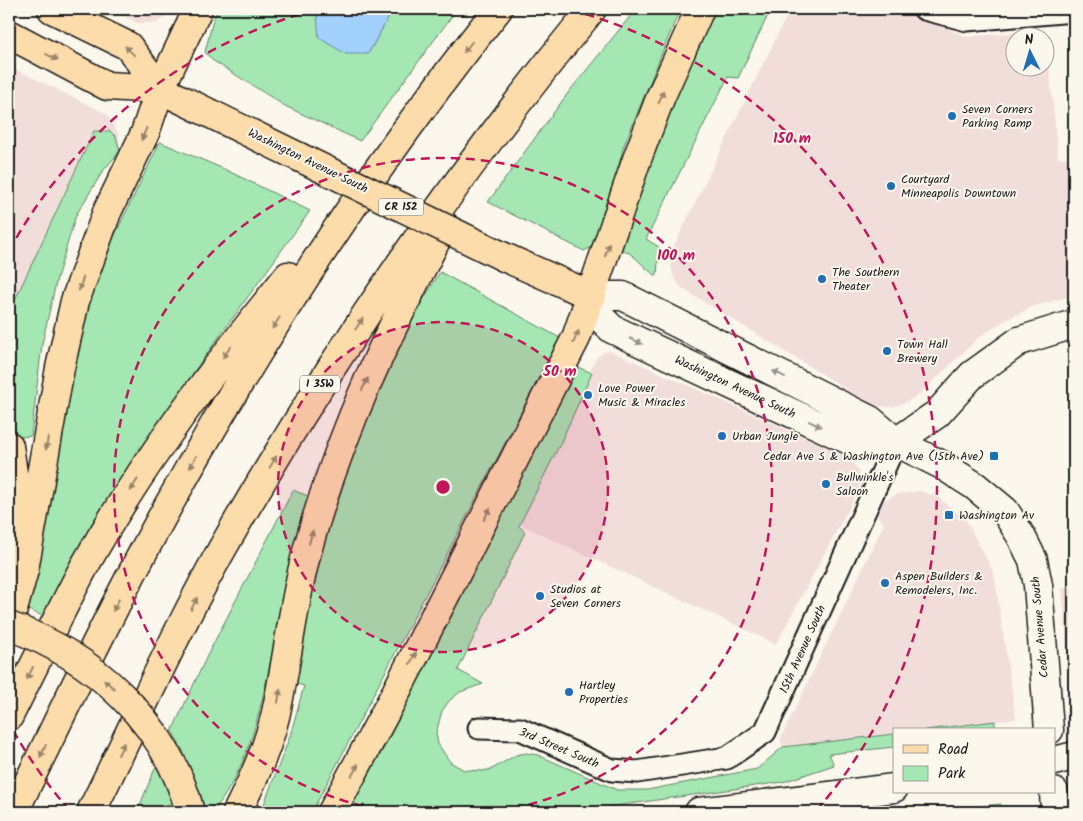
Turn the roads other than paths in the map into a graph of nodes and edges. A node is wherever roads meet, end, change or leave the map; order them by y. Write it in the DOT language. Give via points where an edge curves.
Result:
graph roads {
  1 [pos="52,9"];
  2 [pos="198,9"];
  3 [pos="498,9"];
  4 [pos="592,9"];
  5 [pos="700,9"];
  6 [pos="924,9"];
  7 [pos="1074,11"];
  8 [pos="9,34"];
  9 [pos="160,89"];
  10 [pos="506,118"];
  11 [pos="401,137"];
  12 [pos="592,296"];
  13 [pos="1074,324"];
  14 [pos="896,442"];
  15 [pos="9,446"];
  16 [pos="10,553"];
  17 [pos="9,625"];
  18 [pos="9,716"];
  19 [pos="479,728"];
  20 [pos="1049,728"];
  21 [pos="1074,756"];
  22 [pos="1056,760"];
  23 [pos="638,772"];
  24 [pos="893,788"];
  25 [pos="1054,794"];
  26 [pos="95,803"];
  27 [pos="14,812"];
  28 [pos="190,812"];
  29 [pos="237,812"];
  30 [pos="332,812"];
  31 [pos="698,812"];
  32 [pos="1055,812"];
  9 -- 1 [label="main road, Washington Avenue South / CR 152, one-way" via="128,46"];
  2 -- 9 [label="main road"];
  3 -- 11 [label="main road, one-way"];
  4 -- 10 [label="main road, I 35W"];
  12 -- 5 [label="main road, one-way" via="637,159"];
  6 -- 7 [label="street" via="966,20"];
  8 -- 9 [label="main road, Washington Avenue South / CR 152, one-way" via="107,86"];
  9 -- 12 [label="main road, Washington Avenue South / CR 152, bridge"];
  9 -- 17 [label="main road, one-way" via="93,248 75,301 24,570"];
  26 -- 10 [label="main road, I 35W, one-way" via="162,664 229,537 309,401 397,266"];
  29 -- 10 [label="main road, one-way" via="267,743 278,705 296,595 309,544 362,389 404,301"];
  11 -- 18 [label="main road, one-way" via="231,346 151,460 84,568"];
  11 -- 27 [label="main road, one-way" via="270,332 186,474 72,688"];
  12 -- 14 [label="main road, Washington Avenue South" via="600,317 612,329 858,444"];
  30 -- 12 [label="main road, one-way" via="572,347"];
  13 -- 14 [label="main road" via="1019,341 972,375 937,414"];
  14 -- 20 [label="main road, Cedar Avenue South" via="975,486 1004,511 1021,536 1033,560 1038,585"];
  14 -- 23 [label="street, 15th Avenue South" via="765,732 727,758"];
  15 -- 16 [label="main road" via="15,486"];
  28 -- 17 [label="main road, one-way, bridge" via="174,768 123,696 73,656"];
  19 -- 23 [label="street, 3rd Street South" via="520,729 612,770"];
  21 -- 22 [label="main road"];
  24 -- 31 [label="main road"];
  25 -- 32 [label="main road"];
}
